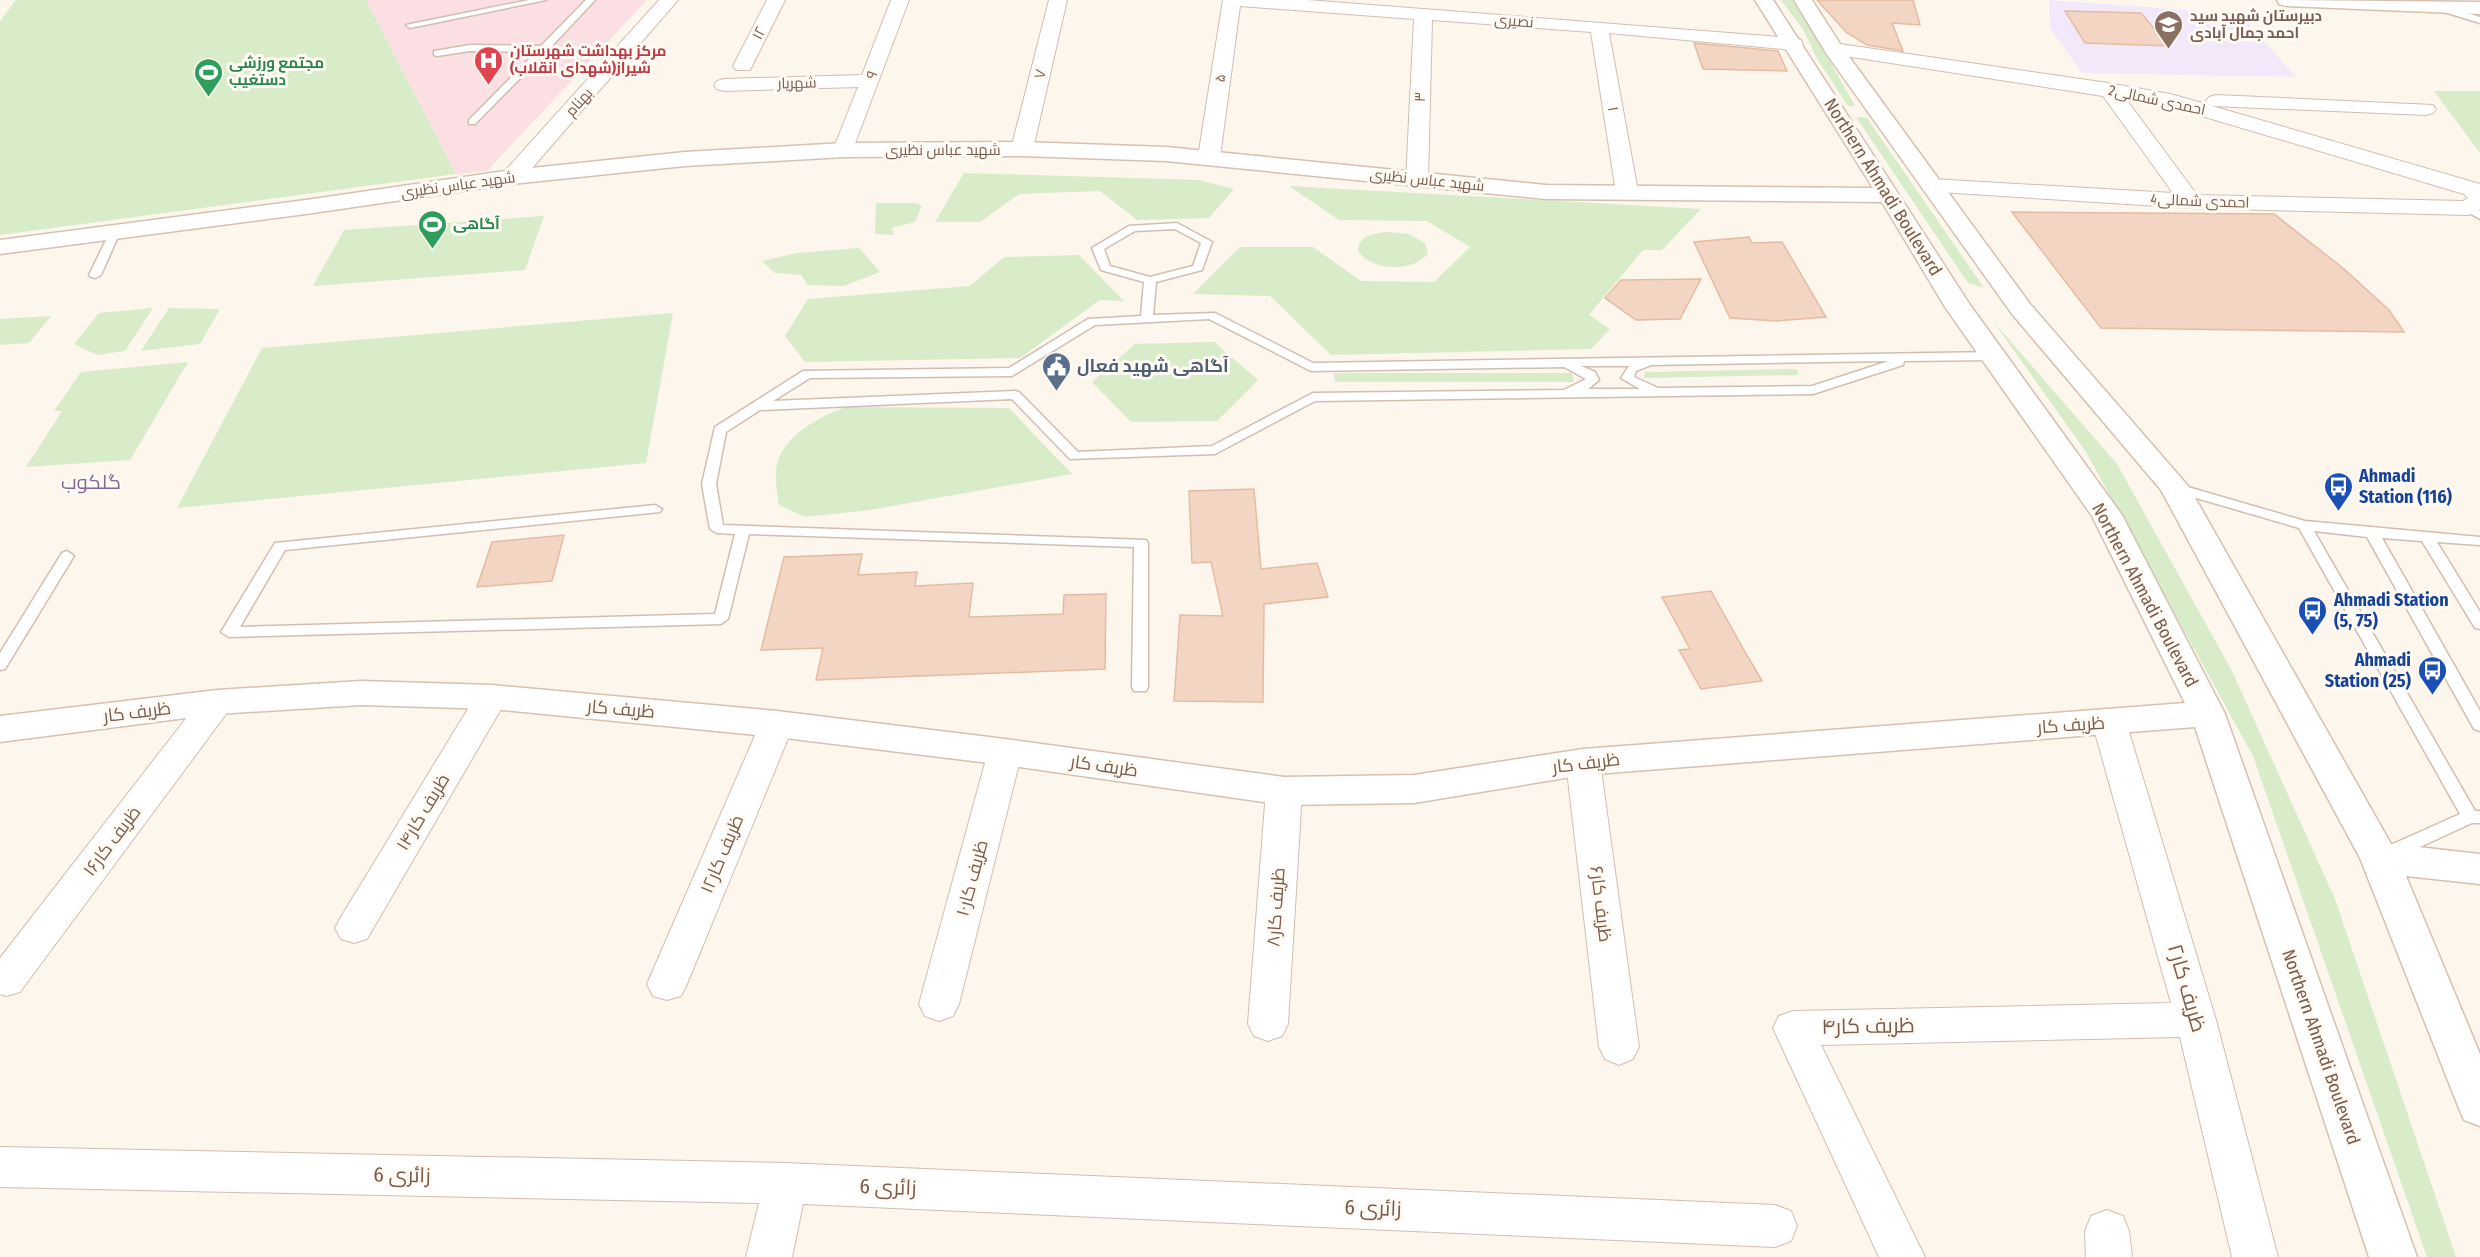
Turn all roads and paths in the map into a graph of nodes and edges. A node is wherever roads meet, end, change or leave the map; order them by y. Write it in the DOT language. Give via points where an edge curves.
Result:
graph roads {
  1 [pos="542,0"];
  2 [pos="591,0"];
  3 [pos="669,0"];
  4 [pos="776,0"];
  5 [pos="900,0"];
  6 [pos="1058,0"];
  7 [pos="1233,0"];
  8 [pos="2286,0"];
  9 [pos="1763,1"];
  10 [pos="1804,2"];
  11 [pos="2438,7"];
  12 [pos="2480,8"];
  13 [pos="1423,14"];
  14 [pos="2480,20"];
  15 [pos="410,25"];
  16 [pos="1599,27"];
  17 [pos="1794,44"];
  18 [pos="546,49"];
  19 [pos="1833,49"];
  20 [pos="437,53"];
  21 [pos="743,66"];
  22 [pos="870,81"];
  23 [pos="724,84"];
  24 [pos="2108,89"];
  25 [pos="2170,100"];
  26 [pos="2426,109"];
  27 [pos="472,122"];
  28 [pos="1022,149"];
  29 [pos="844,150"];
  30 [pos="1209,157"];
  31 [pos="512,177"];
  32 [pos="1417,180"];
  33 [pos="1932,186"];
  34 [pos="1627,192"];
  35 [pos="1889,195"];
  36 [pos="2190,201"];
  37 [pos="2476,202"];
  38 [pos="115,232"];
  39 [pos="0,247"];
  40 [pos="95,276"];
  41 [pos="1150,280"];
  42 [pos="1958,307"];
  43 [pos="2021,309"];
  44 [pos="1147,319"];
  45 [pos="1994,356"];
  46 [pos="1914,357"];
  47 [pos="1661,361"];
  48 [pos="1559,363"];
  49 [pos="1661,392"];
  50 [pos="1546,394"];
  51 [pos="757,406"];
  52 [pos="2174,487"];
  53 [pos="655,509"];
  54 [pos="2304,525"];
  55 [pos="743,530"];
  56 [pos="2372,533"];
  57 [pos="2427,537"];
  58 [pos="2480,541"];
  59 [pos="67,556"];
  60 [pos="2480,624"];
  61 [pos="0,664"];
  62 [pos="1140,687"];
  63 [pos="492,697"];
  64 [pos="218,702"];
  65 [pos="2208,714"];
  66 [pos="2109,722"];
  67 [pos="777,724"];
  68 [pos="2480,725"];
  69 [pos="0,729"];
  70 [pos="1005,752"];
  71 [pos="1583,762"];
  72 [pos="1284,791"];
  73 [pos="2475,817"];
  74 [pos="2379,858"];
  75 [pos="2480,869"];
  76 [pos="354,928"];
  77 [pos="6,980"];
  78 [pos="667,984"];
  79 [pos="939,1004"];
  80 [pos="2196,1020"];
  81 [pos="1268,1024"];
  82 [pos="1619,1047"];
  83 [pos="2480,1106"];
  84 [pos="0,1167"];
  85 [pos="785,1183"];
  86 [pos="1775,1226"];
  87 [pos="769,1257"];
  88 [pos="1902,1257"];
  89 [pos="2255,1257"];
  90 [pos="2393,1257"];
  1 -- 15 [label="lane"];
  2 -- 18 [label="lane"];
  3 -- 31 [label="street, بهنام"];
  4 -- 21 [label="street, ۱۲"];
  5 -- 22 [label="street, ۹"];
  6 -- 28 [label="street, ۷"];
  7 -- 13 [label="street, نصیری"];
  7 -- 30 [label="street, ۵"];
  8 -- 11 [label="main road"];
  9 -- 17 [label="main road, Northern Ahmadi Boulevard"];
  10 -- 19 [label="main road, Northern Ahmadi Boulevard"];
  11 -- 12 [label="main road"];
  11 -- 14 [label="lane"];
  13 -- 16 [label="street, نصیری"];
  13 -- 32 [label="street, ۳"];
  16 -- 17 [label="street, نصیری"];
  16 -- 34 [label="street, ۱"];
  17 -- 35 [label="main road, Northern Ahmadi Boulevard"];
  18 -- 20 [label="lane" via="470,48"];
  18 -- 27 [label="lane"];
  19 -- 24 [label="street, 2احمدی شمالی"];
  19 -- 33 [label="main road, Northern Ahmadi Boulevard"];
  22 -- 23 [label="street, شهریار"];
  22 -- 29 [label="street, ۹"];
  24 -- 25 [label="street, 2احمدی شمالی"];
  24 -- 36 [label="street"];
  25 -- 26 [label="street"];
  25 -- 37 [label="street, 2احمدی شمالی"];
  28 -- 29 [label="main road, شهید عباس نظیری"];
  28 -- 30 [label="main road, شهید عباس نظیری"];
  29 -- 31 [label="main road, شهید عباس نظیری" via="685,159"];
  30 -- 32 [label="main road, شهید عباس نظیری"];
  31 -- 38 [label="main road, شهید عباس نظیری"];
  32 -- 34 [label="main road, شهید عباس نظیری" via="1546,192"];
  33 -- 36 [label="street, 4احمدی شمالی"];
  33 -- 43 [label="main road, Northern Ahmadi Boulevard"];
  34 -- 35 [label="main road, شهید عباس نظیری"];
  35 -- 42 [label="main road, Northern Ahmadi Boulevard"];
  36 -- 37 [label="street, 4احمدی شمالی"];
  38 -- 39 [label="main road, شهید عباس نظیری"];
  38 -- 40 [label="lane"];
  41 -- 41 [label="lane" via="1198,268 1207,243 1177,226 1133,228 1098,248 1105,268"];
  41 -- 44 [label="lane"];
  42 -- 43 [label="main road"];
  42 -- 45 [label="main road, Northern Ahmadi Boulevard"];
  43 -- 52 [label="main road, Northern Ahmadi Boulevard"];
  44 -- 48 [label="lane" via="1211,315 1311,367"];
  44 -- 51 [label="lane" via="1092,322 1012,372 807,374"];
  45 -- 46 [label="lane"];
  45 -- 65 [label="main road, Northern Ahmadi Boulevard" via="2106,515"];
  46 -- 47 [label="lane"];
  46 -- 49 [label="lane" via="1813,390"];
  47 -- 48 [label="lane"];
  47 -- 49 [label="lane" via="1631,369 1627,378"];
  48 -- 50 [label="lane" via="1580,369 1593,380 1583,387"];
  49 -- 50 [label="lane"];
  50 -- 51 [label="lane" via="1312,397 1215,450 1075,456 1015,395"];
  51 -- 55 [label="lane" via="720,430 709,484 717,529"];
  52 -- 54 [label="lane"];
  52 -- 74 [label="main road, Northern Ahmadi Boulevard"];
  53 -- 55 [label="lane" via="280,546 229,632 721,619"];
  54 -- 56 [label="lane"];
  54 -- 73 [label="lane"];
  55 -- 62 [label="lane" via="1141,543"];
  56 -- 57 [label="lane"];
  56 -- 68 [label="lane"];
  57 -- 58 [label="lane"];
  57 -- 60 [label="lane"];
  59 -- 61 [label="lane"];
  63 -- 64 [label="main road, ظریف کار" via="361,693"];
  63 -- 67 [label="main road, ظریف کار"];
  63 -- 76 [label="street, ظریف کار۱۴"];
  64 -- 69 [label="main road, ظریف کار"];
  64 -- 77 [label="street, ظریف کار۱۶"];
  65 -- 66 [label="main road, ظریف کار"];
  65 -- 90 [label="main road, Northern Ahmadi Boulevard"];
  66 -- 71 [label="main road, ظریف کار"];
  66 -- 80 [label="street, ۲ظریف کار"];
  67 -- 70 [label="main road, ظریف کار"];
  67 -- 78 [label="street, ظریف کار۱۲"];
  70 -- 72 [label="main road, ظریف کار"];
  70 -- 79 [label="street, ظریف کار۱۰"];
  71 -- 72 [label="main road, ظریف کار" via="1414,789"];
  71 -- 82 [label="street, ظریف کار۶"];
  72 -- 81 [label="street, ظریف کار۸"];
  73 -- 74 [label="lane"];
  74 -- 75 [label="main road"];
  74 -- 83 [label="main road, Northern Ahmadi Boulevard"];
  80 -- 88 [label="street, ظریف کار۴" via="1793,1028"];
  80 -- 89 [label="street, ۲ظریف کار"];
  84 -- 85 [label="street, 6 زائری"];
  85 -- 86 [label="street, 6 زائری"];
  85 -- 87 [label="street"];
}
